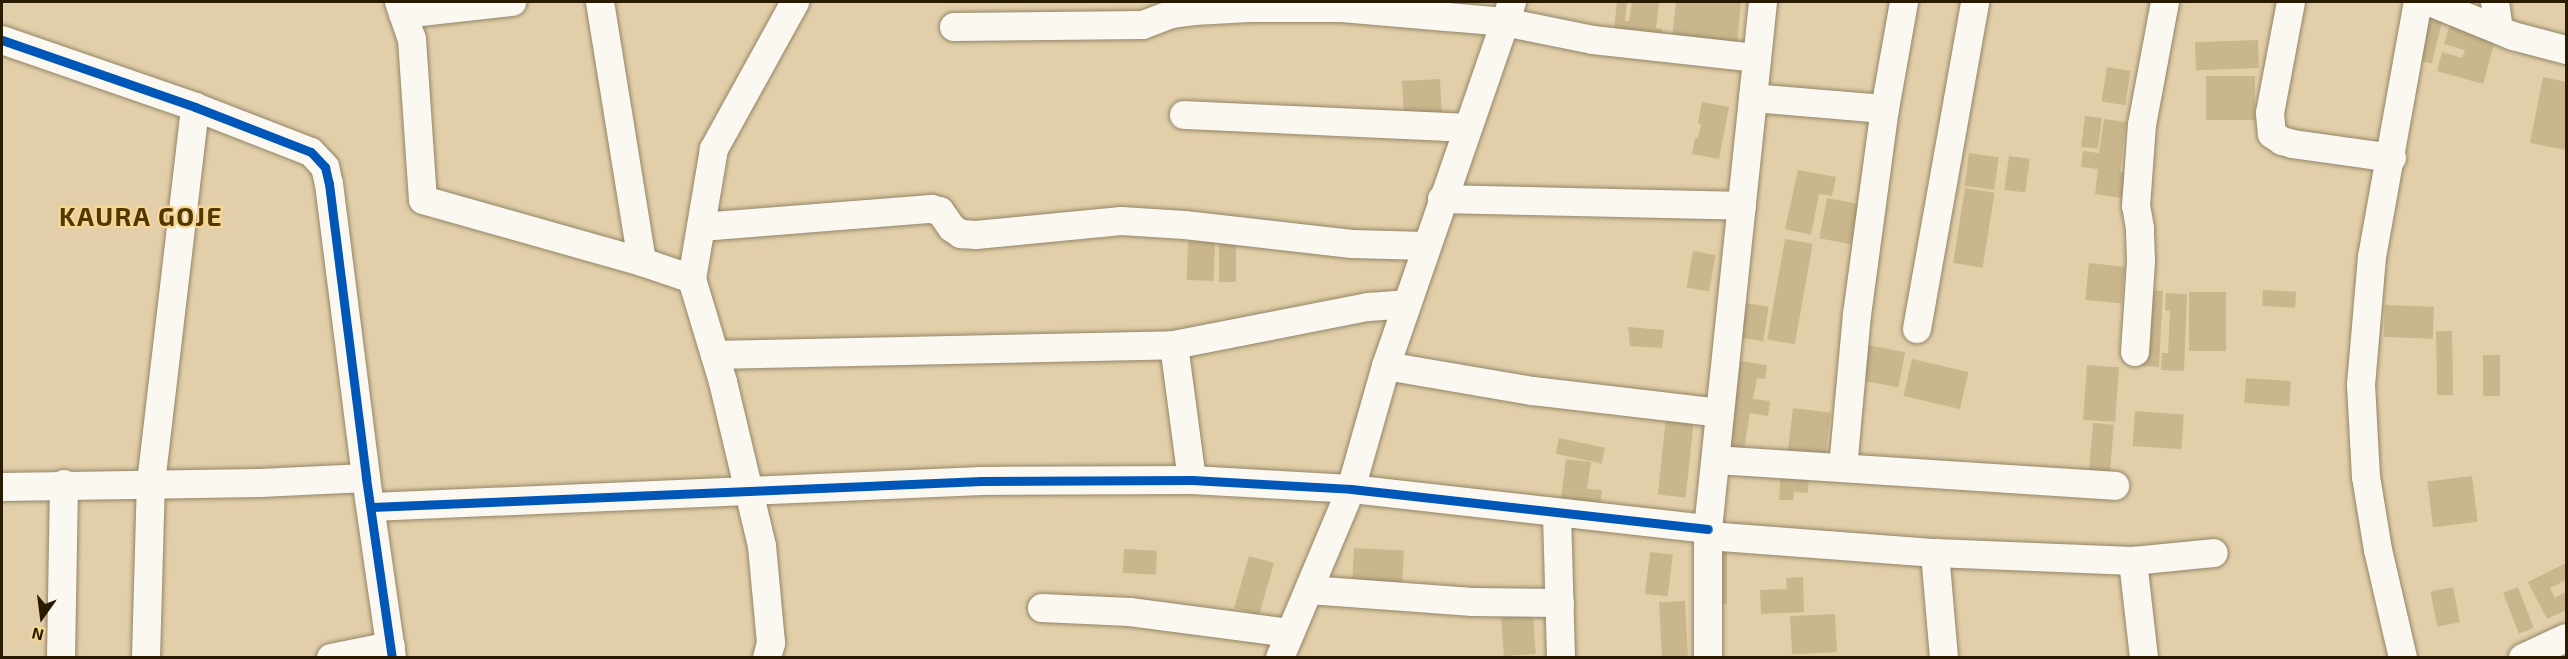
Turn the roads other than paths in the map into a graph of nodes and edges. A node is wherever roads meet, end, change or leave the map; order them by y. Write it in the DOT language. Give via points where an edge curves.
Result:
graph roads {
  1 [pos="512,2"];
  2 [pos="600,2"];
  3 [pos="795,2"];
  4 [pos="1762,2"];
  5 [pos="1904,2"];
  6 [pos="1975,2"];
  7 [pos="2165,2"];
  8 [pos="2291,2"];
  9 [pos="2418,2"];
  10 [pos="2430,2"];
  11 [pos="2495,2"];
  12 [pos="401,8"];
  13 [pos="1508,12"];
  14 [pos="1090,14"];
  15 [pos="954,27"];
  16 [pos="2499,30"];
  17 [pos="2,40"];
  18 [pos="2566,50"];
  19 [pos="1757,58"];
  20 [pos="1753,98"];
  21 [pos="195,107"];
  22 [pos="1885,109"];
  23 [pos="1184,115"];
  24 [pos="1467,128"];
  25 [pos="2392,158"];
  26 [pos="1442,199"];
  27 [pos="1742,206"];
  28 [pos="701,227"];
  29 [pos="1426,246"];
  30 [pos="642,262"];
  31 [pos="692,279"];
  32 [pos="1407,304"];
  33 [pos="1917,329"];
  34 [pos="1173,345"];
  35 [pos="2135,352"];
  36 [pos="715,355"];
  37 [pos="1386,366"];
  38 [pos="1720,413"];
  39 [pos="1716,460"];
  40 [pos="1843,468"];
  41 [pos="366,478"];
  42 [pos="1192,480"];
  43 [pos="151,483"];
  44 [pos="64,484"];
  45 [pos="2115,486"];
  46 [pos="2,487"];
  47 [pos="1351,489"];
  48 [pos="751,492"];
  49 [pos="372,507"];
  50 [pos="1557,513"];
  51 [pos="1708,533"];
  52 [pos="2214,552"];
  53 [pos="1935,553"];
  54 [pos="2133,561"];
  55 [pos="1309,590"];
  56 [pos="1560,603"];
  57 [pos="1042,609"];
  58 [pos="2566,638"];
  59 [pos="1285,645"];
  60 [pos="391,652"];
  61 [pos="61,657"];
  62 [pos="146,657"];
  63 [pos="332,657"];
  64 [pos="767,657"];
  65 [pos="1561,657"];
  66 [pos="1708,657"];
  67 [pos="1944,657"];
  68 [pos="2144,657"];
  69 [pos="2403,657"];
  70 [pos="2523,657"];
  1 -- 12 [label="street"];
  2 -- 30 [label="street"];
  3 -- 28 [label="street" via="714,150"];
  4 -- 19 [label="street"];
  5 -- 22 [label="street"];
  6 -- 33 [label="street"];
  7 -- 35 [label="street" via="2142,125 2136,206 2141,261"];
  8 -- 25 [label="street" via="2270,113 2272,134 2293,144"];
  9 -- 25 [label="street"];
  10 -- 16 [label="street"];
  11 -- 16 [label="street"];
  12 -- 30 [label="street" via="412,39 423,200"];
  13 -- 14 [label="street" via="1249,8 1171,14 1143,25"];
  13 -- 19 [label="street" via="1593,40"];
  13 -- 24 [label="street"];
  14 -- 15 [label="street"];
  16 -- 18 [label="street"];
  17 -- 21 [label="street"];
  19 -- 20 [label="street"];
  20 -- 22 [label="street"];
  20 -- 27 [label="street"];
  21 -- 41 [label="street" via="311,152 325,167"];
  21 -- 43 [label="street"];
  22 -- 40 [label="street" via="1857,315"];
  23 -- 24 [label="street"];
  24 -- 26 [label="street"];
  25 -- 69 [label="street" via="2372,257 2361,385 2366,477"];
  26 -- 27 [label="street"];
  26 -- 29 [label="street"];
  27 -- 38 [label="street"];
  28 -- 29 [label="street" via="931,209 940,211 961,234 1121,221 1352,244"];
  28 -- 31 [label="street"];
  29 -- 32 [label="street"];
  30 -- 31 [label="street"];
  31 -- 36 [label="street"];
  32 -- 34 [label="street" via="1368,307"];
  32 -- 37 [label="street"];
  34 -- 36 [label="street"];
  34 -- 42 [label="street"];
  36 -- 48 [label="street"];
  37 -- 38 [label="street" via="1533,391"];
  37 -- 47 [label="street"];
  38 -- 39 [label="street"];
  39 -- 40 [label="street"];
  39 -- 51 [label="street"];
  40 -- 45 [label="street"];
  41 -- 43 [label="street"];
  41 -- 49 [label="street"];
  42 -- 47 [label="street"];
  42 -- 48 [label="street" via="981,481"];
  43 -- 44 [label="street"];
  43 -- 62 [label="street"];
  44 -- 46 [label="street"];
  44 -- 61 [label="street"];
  47 -- 50 [label="street"];
  47 -- 55 [label="street"];
  48 -- 49 [label="street"];
  48 -- 64 [label="street" via="762,546 771,643"];
  49 -- 60 [label="street"];
  50 -- 51 [label="street"];
  50 -- 56 [label="street"];
  51 -- 53 [label="street"];
  51 -- 66 [label="street"];
  52 -- 54 [label="street"];
  53 -- 54 [label="street"];
  53 -- 67 [label="street"];
  54 -- 68 [label="street"];
  55 -- 56 [label="street" via="1473,602"];
  55 -- 59 [label="street"];
  56 -- 65 [label="street"];
  57 -- 59 [label="street" via="1130,612"];
  58 -- 70 [label="street"];
  60 -- 63 [label="street"];
}
